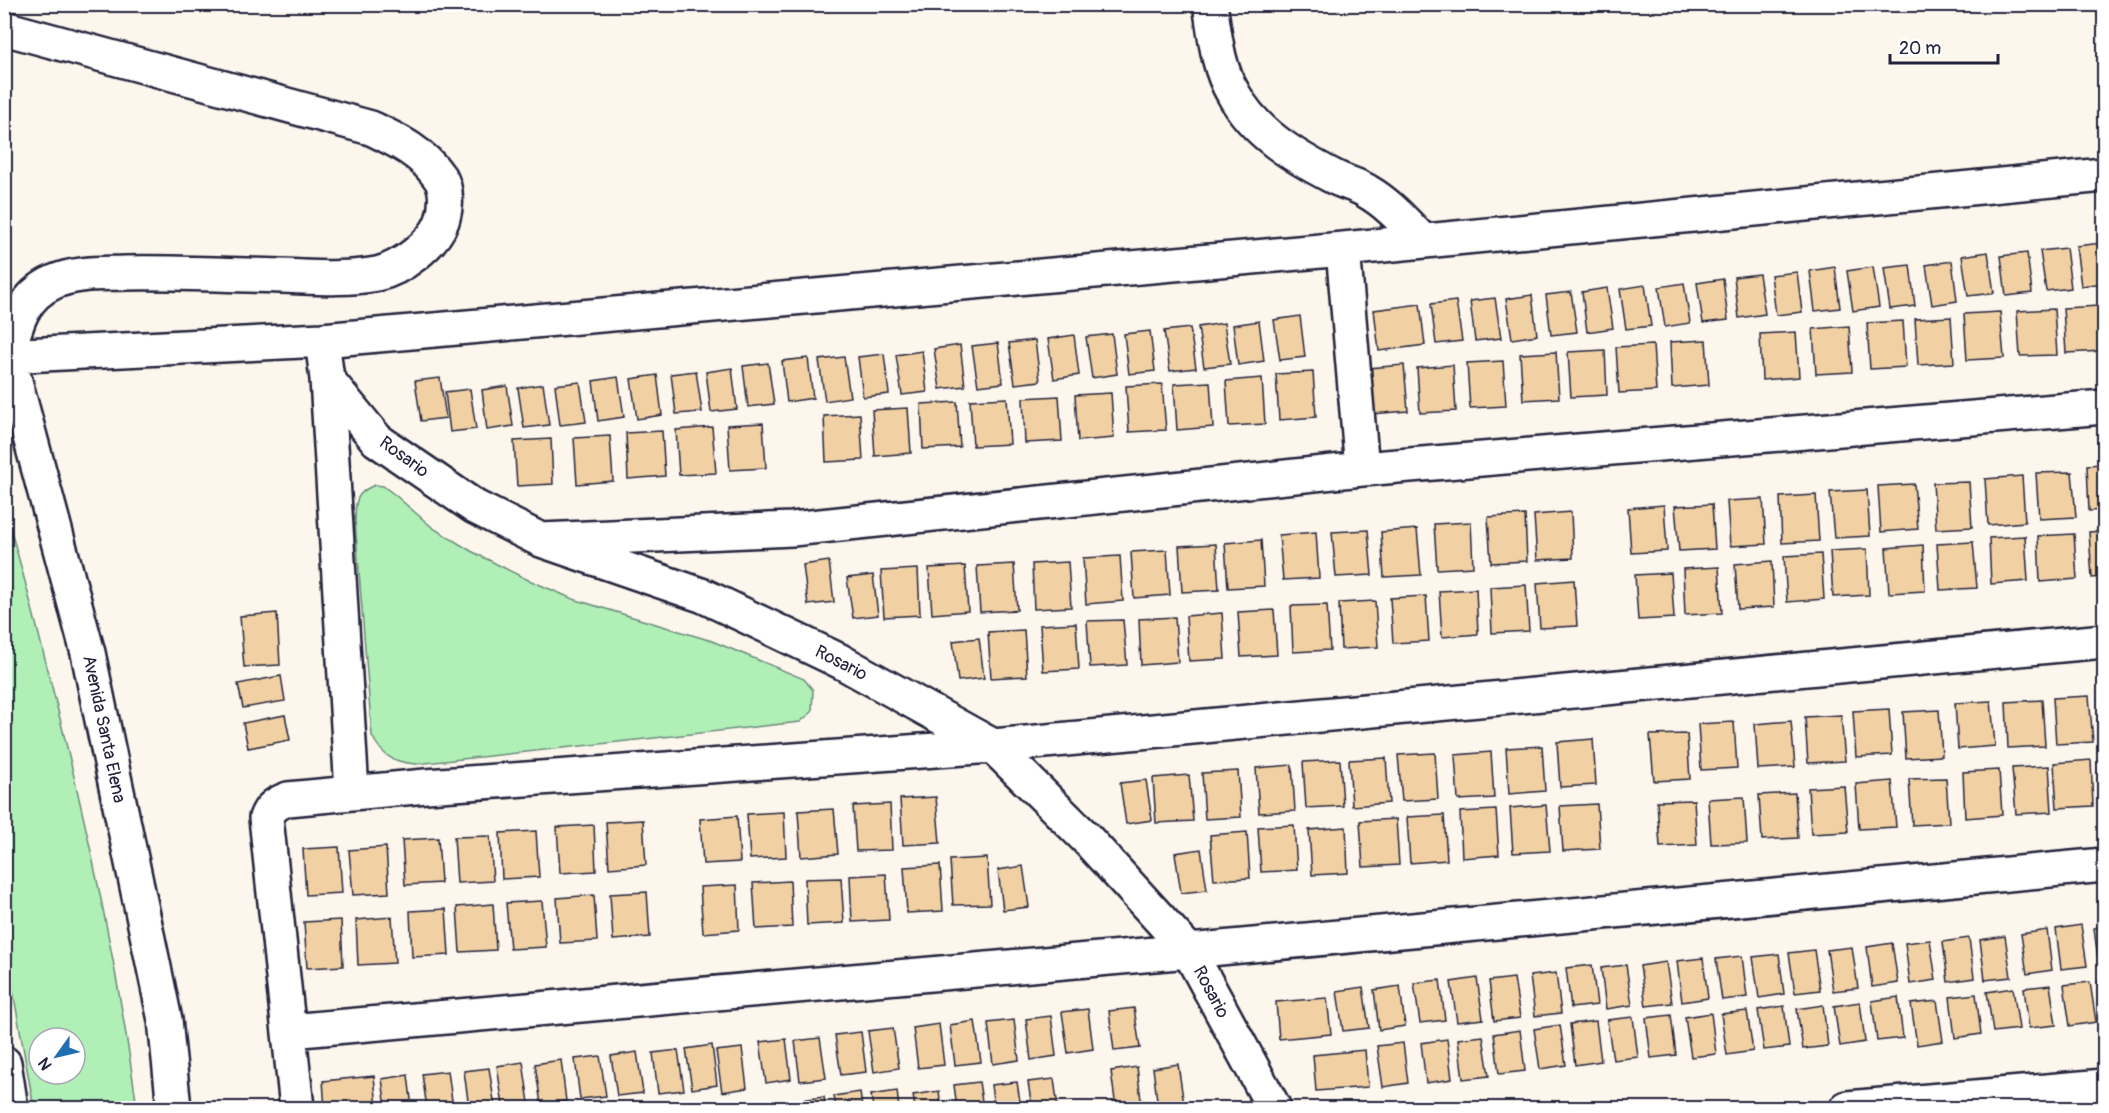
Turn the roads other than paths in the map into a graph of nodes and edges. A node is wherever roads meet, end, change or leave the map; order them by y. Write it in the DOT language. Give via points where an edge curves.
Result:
graph roads {
  1 [pos="1210,4"];
  2 [pos="4,28"];
  3 [pos="2104,175"];
  4 [pos="1423,241"];
  5 [pos="1343,249"];
  6 [pos="322,340"];
  7 [pos="6,355"];
  8 [pos="327,380"];
  9 [pos="2104,407"];
  10 [pos="1362,470"];
  11 [pos="541,540"];
  12 [pos="2104,641"];
  13 [pos="993,746"];
  14 [pos="352,792"];
  15 [pos="2104,865"];
  16 [pos="1189,951"];
  17 [pos="290,1031"];
  18 [pos="4,1063"];
  19 [pos="2104,1086"];
  20 [pos="2044,1100"];
  21 [pos="11,1108"];
  22 [pos="174,1108"];
  23 [pos="297,1108"];
  24 [pos="1274,1108"];
  25 [pos="1847,1108"];
  1 -- 4 [label="street" via="1221,66 1232,93 1252,123 1335,177 1368,191"];
  2 -- 7 [label="street" via="371,128 405,144 429,164 442,181 446,207 441,224 427,244 407,261 379,274 338,278 84,274 56,281 26,304 17,318"];
  3 -- 4 [label="street"];
  4 -- 5 [label="street"];
  5 -- 6 [label="street"];
  5 -- 10 [label="street"];
  6 -- 7 [label="street"];
  6 -- 8 [label="street"];
  7 -- 22 [label="street, Avenida Santa Elena" via="88,653 165,1020"];
  8 -- 11 [label="street, Rosario" via="377,440 475,507"];
  8 -- 14 [label="street"];
  9 -- 10 [label="street"];
  10 -- 11 [label="street" via="792,529"];
  11 -- 13 [label="street, Rosario" via="704,596 840,661"];
  12 -- 13 [label="street"];
  13 -- 14 [label="street"];
  13 -- 16 [label="street, Rosario" via="1085,837"];
  14 -- 17 [label="street" via="288,799 269,810 266,818"];
  15 -- 16 [label="street"];
  16 -- 17 [label="street"];
  16 -- 24 [label="street, Rosario"];
  17 -- 23 [label="street"];
  18 -- 21 [label="street"];
  19 -- 20 [label="street"];
  20 -- 25 [label="street"];
}
